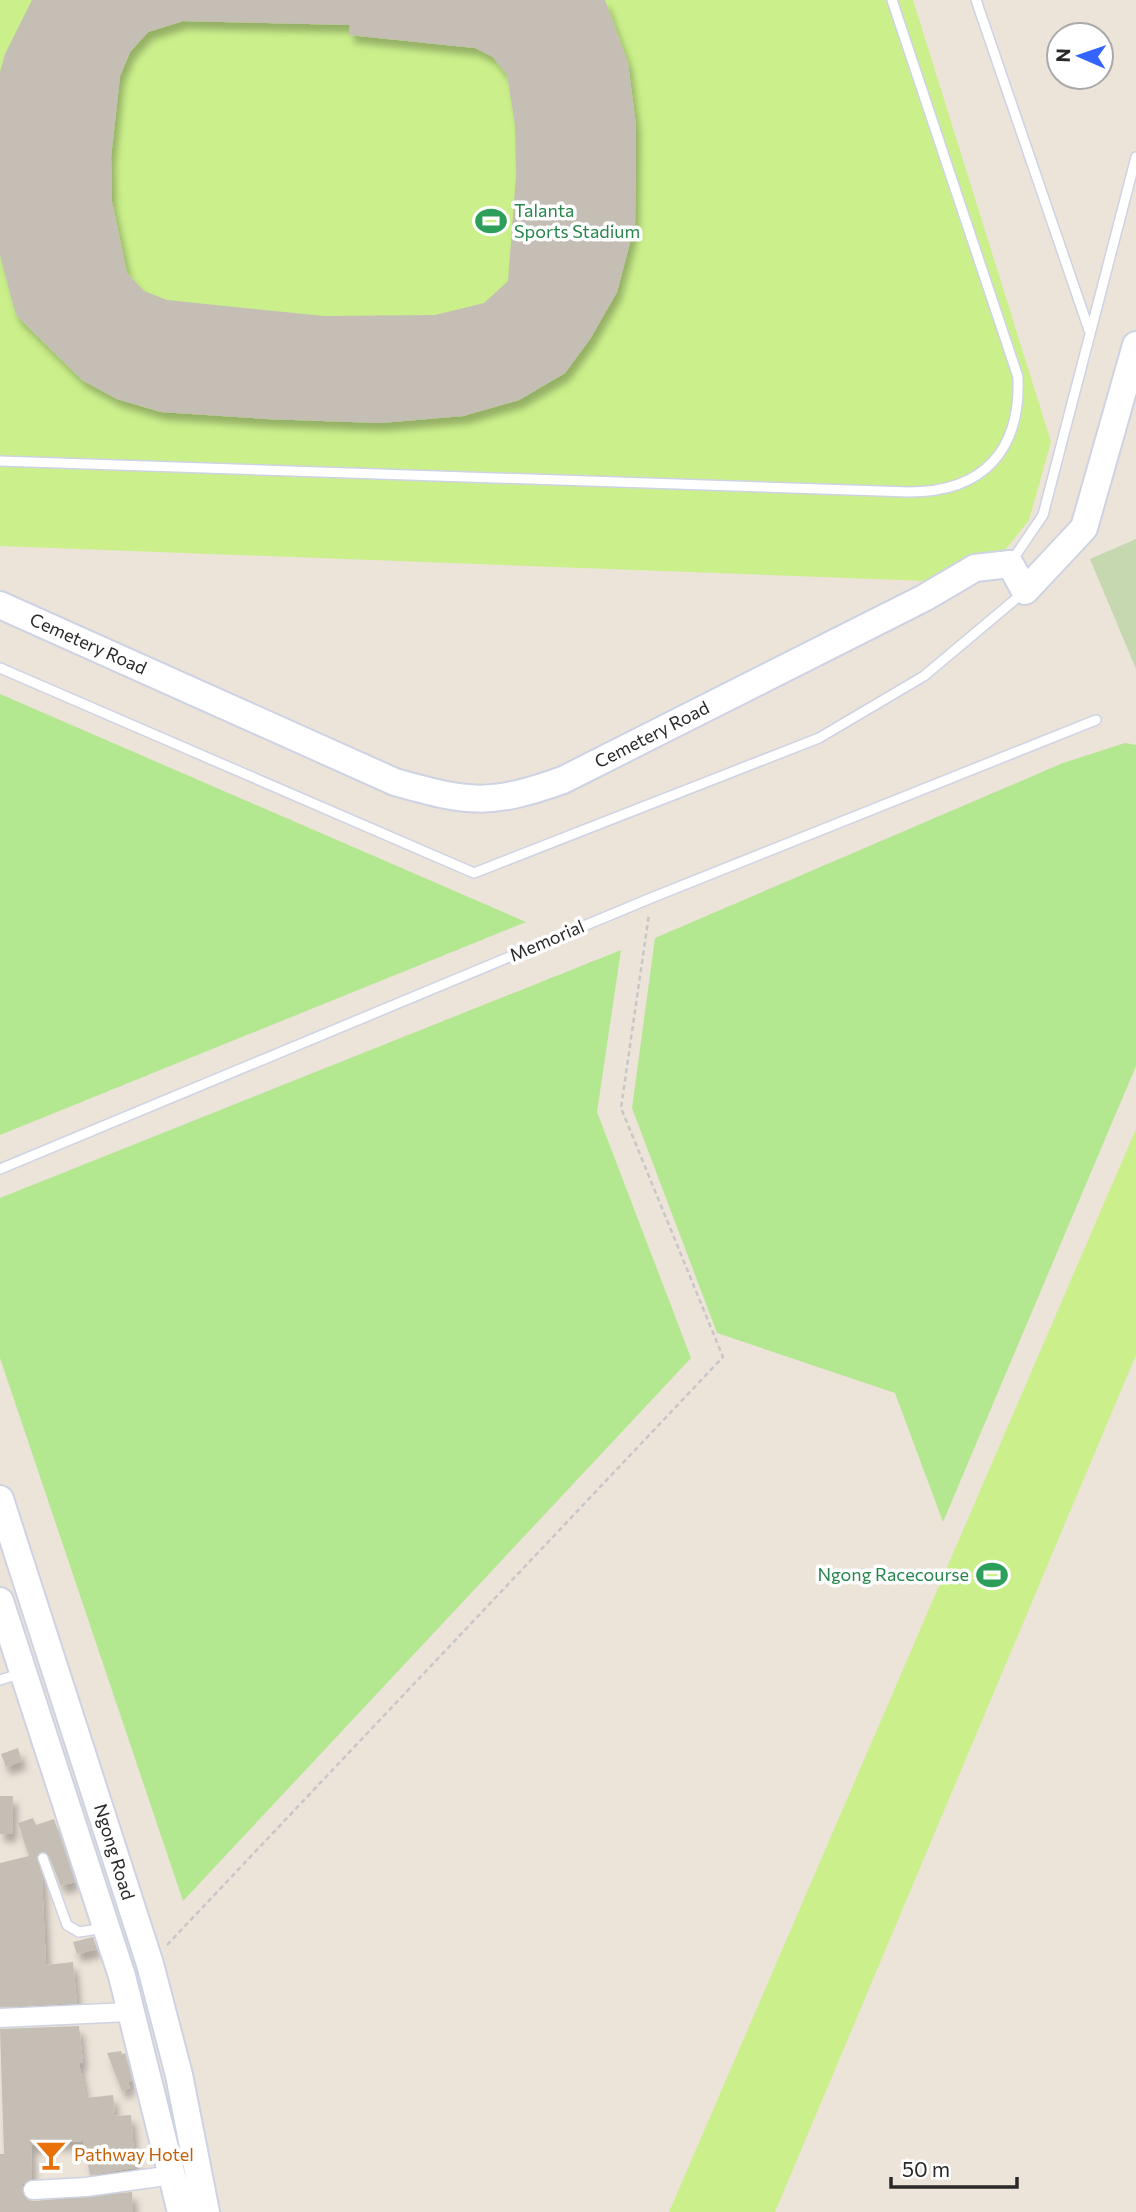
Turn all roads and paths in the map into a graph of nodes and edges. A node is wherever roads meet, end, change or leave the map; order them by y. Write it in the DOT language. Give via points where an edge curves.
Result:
graph roads {
  1 [pos="892,0"];
  2 [pos="976,0"];
  3 [pos="1136,156"];
  4 [pos="1090,332"];
  5 [pos="1136,345"];
  6 [pos="0,461"];
  7 [pos="1010,564"];
  8 [pos="1025,591"];
  9 [pos="0,605"];
  10 [pos="0,668"];
  11 [pos="1096,720"];
  12 [pos="651,898"];
  13 [pos="0,1169"];
  14 [pos="0,1499"];
  15 [pos="0,1601"];
  16 [pos="12,1676"];
  17 [pos="43,1858"];
  18 [pos="106,1928"];
  19 [pos="150,1964"];
  20 [pos="129,2012"];
  21 [pos="0,2018"];
  22 [pos="173,2175"];
  23 [pos="33,2190"];
  24 [pos="181,2212"];
  25 [pos="206,2212"];
  1 -- 6 [label="lane" via="1018,377 1019,398 1009,439 993,462 968,481 951,489 909,492"];
  2 -- 4 [label="lane"];
  3 -- 4 [label="lane"];
  4 -- 7 [label="lane" via="1043,515"];
  5 -- 8 [label="street" via="1084,528"];
  7 -- 8 [label="street"];
  7 -- 9 [label="street, Cemetery Road" via="975,568 563,780 517,796 490,799 455,799 396,782"];
  8 -- 10 [label="lane" via="924,676 819,738 474,873"];
  11 -- 12 [label="lane, Memorial"];
  12 -- 13 [label="lane, Memorial"];
  12 -- 19 [label="path" via="621,1108 723,1357"];
  14 -- 19 [label="street, Ngong Road"];
  15 -- 16 [label="street, Ngong Road"];
  16 -- 18 [label="street, Ngong Road"];
  17 -- 18 [label="lane" via="67,1925 79,1932"];
  18 -- 20 [label="street, Ngong Road"];
  19 -- 25 [label="street, Ngong Road" via="179,2075"];
  20 -- 21 [label="street"];
  20 -- 22 [label="street, Ngong Road"];
  22 -- 23 [label="street"];
  22 -- 24 [label="street, Ngong Road"];
}
